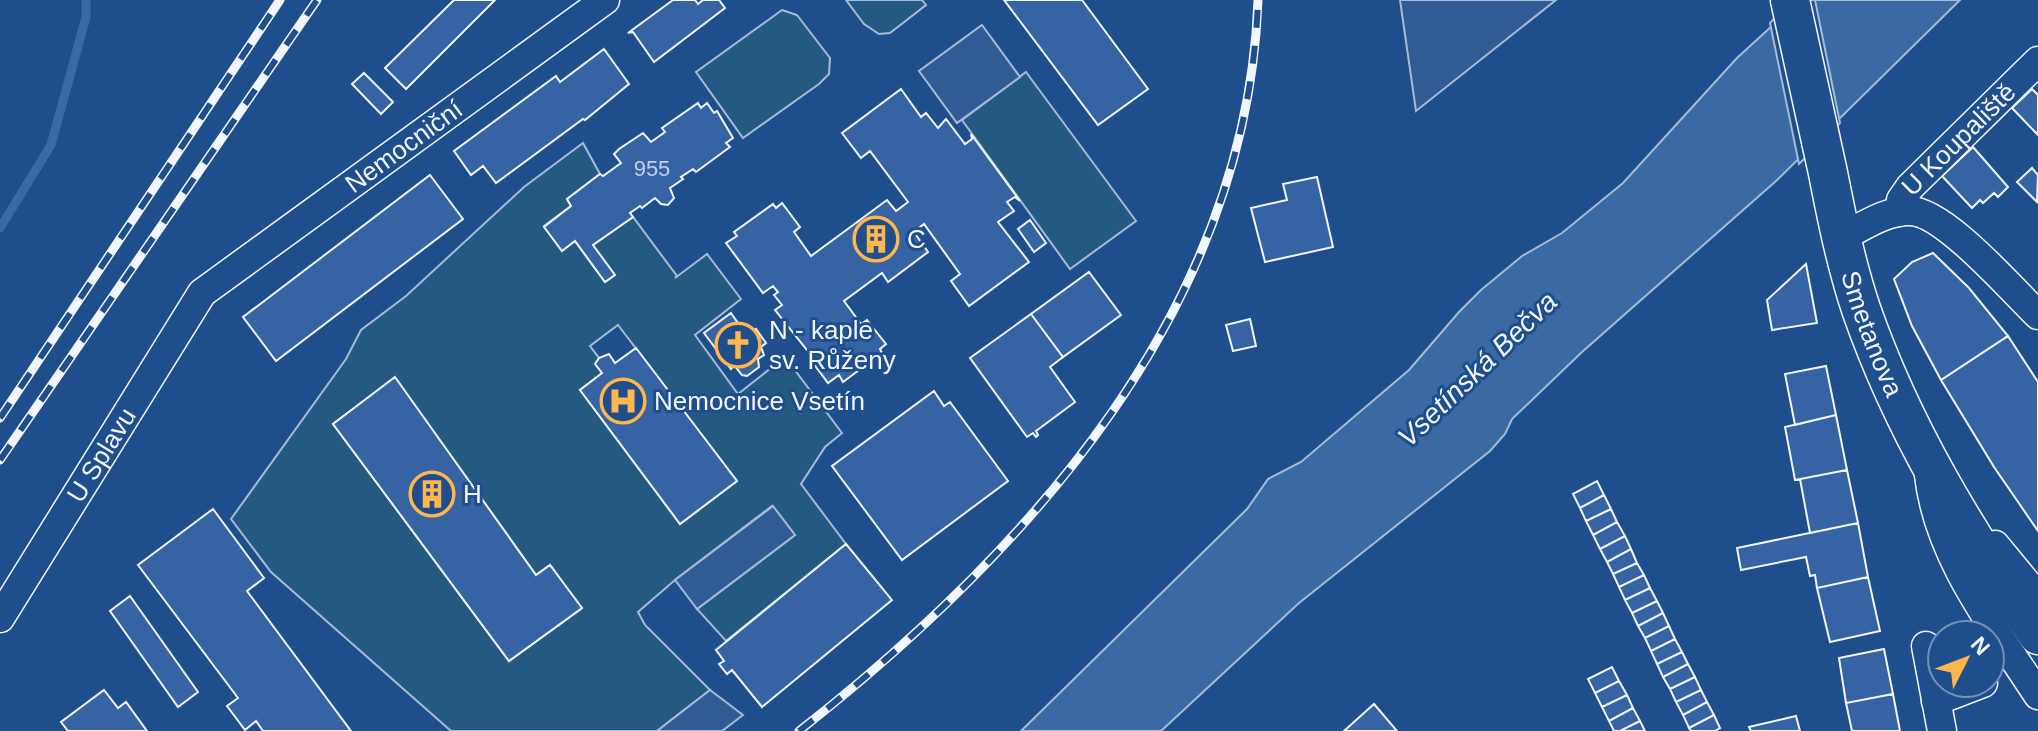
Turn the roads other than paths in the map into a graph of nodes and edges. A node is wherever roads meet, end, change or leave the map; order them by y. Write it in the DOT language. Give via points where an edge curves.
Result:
graph roads {
  1 [pos="605,0"];
  2 [pos="1790,0"];
  3 [pos="2038,61"];
  4 [pos="1899,212"];
  5 [pos="1840,238"];
  6 [pos="202,293"];
  7 [pos="2038,315"];
  8 [pos="1927,462"];
  9 [pos="2038,597"];
  10 [pos="0,618"];
  11 [pos="2038,635"];
  12 [pos="2021,669"];
  13 [pos="2006,675"];
  14 [pos="2038,695"];
  15 [pos="1941,699"];
  16 [pos="1936,701"];
  17 [pos="1942,731"];
  1 -- 6 [label="street, Nemocniční"];
  2 -- 5 [label="street, Smetanova"];
  3 -- 4 [label="street, U Koupaliště" via="1910,187"];
  4 -- 5 [label="street, U Koupaliště"];
  4 -- 7 [label="street" via="1936,218"];
  5 -- 8 [label="street, Smetanova" via="1877,351"];
  6 -- 10 [label="street, U Splavu"];
  8 -- 9 [label="street"];
  8 -- 11 [label="street, Smetanova"];
  8 -- 12 [label="street" via="1940,533"];
  12 -- 13 [label="street"];
  12 -- 14 [label="street"];
  15 -- 16 [label="street"];
  16 -- 17 [label="street"];
}
